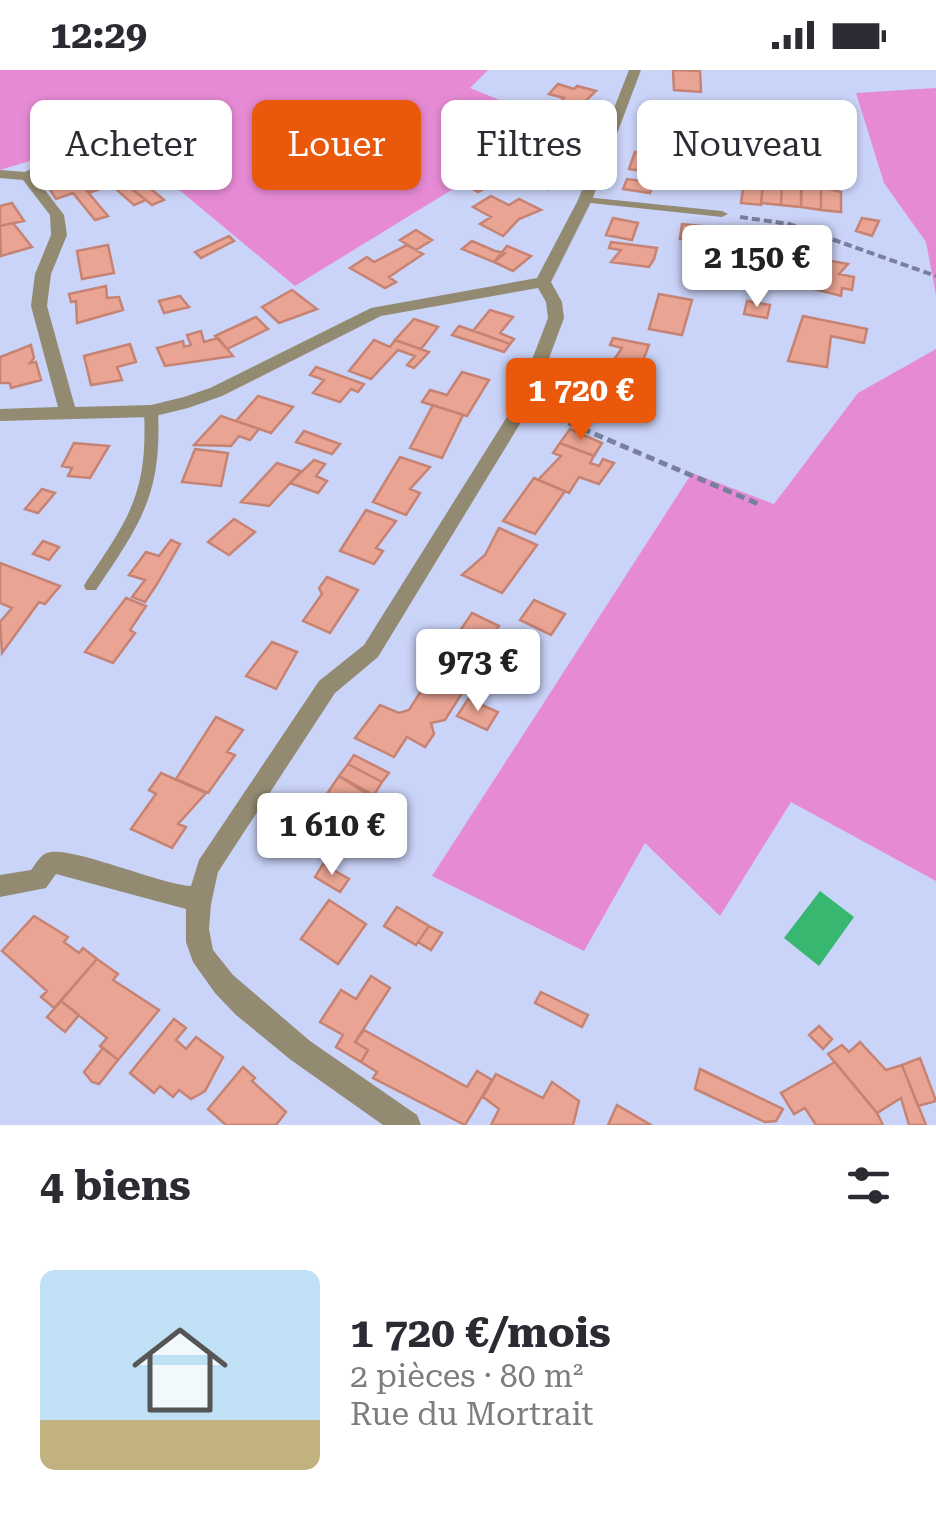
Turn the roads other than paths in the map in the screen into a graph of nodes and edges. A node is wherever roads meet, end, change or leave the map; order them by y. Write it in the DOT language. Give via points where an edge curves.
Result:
graph roads {
  1 [pos="635,70"];
  2 [pos="0,174"];
  3 [pos="30,174"];
  4 [pos="27,176"];
  5 [pos="585,200"];
  6 [pos="722,214"];
  7 [pos="543,282"];
  8 [pos="151,410"];
  9 [pos="0,415"];
  10 [pos="69,415"];
  11 [pos="90,586"];
  12 [pos="0,886"];
  13 [pos="199,898"];
  14 [pos="378,1116"];
  15 [pos="407,1125"];
  1 -- 5 [label="street"];
  2 -- 4 [label="street"];
  3 -- 4 [label="street"];
  4 -- 10 [label="street" via="56,215 59,235 43,274 40,306"];
  5 -- 6 [label="lane"];
  5 -- 7 [label="street"];
  7 -- 8 [label="street" via="377,312 216,392"];
  7 -- 13 [label="street" via="556,318 523,404 370,651 327,687 207,868"];
  8 -- 10 [label="street"];
  8 -- 11 [label="lane" via="148,492"];
  9 -- 10 [label="street"];
  12 -- 13 [label="street" via="38,880 51,862 80,864 175,898"];
  13 -- 14 [label="street" via="196,933 207,964 246,1006"];
  14 -- 15 [label="street"];
}
